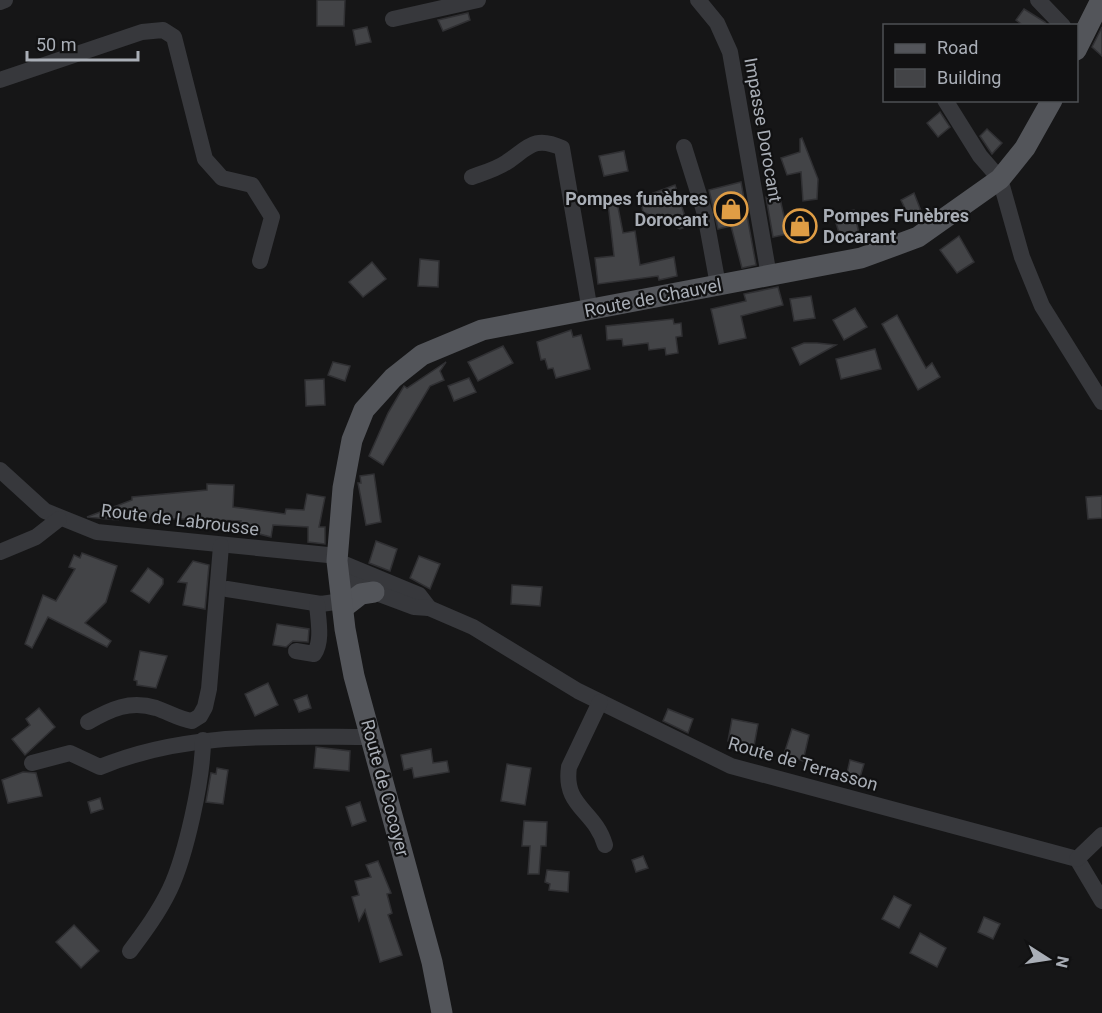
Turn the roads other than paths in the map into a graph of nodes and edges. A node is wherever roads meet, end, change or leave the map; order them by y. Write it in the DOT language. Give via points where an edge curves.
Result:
graph roads {
  1 [pos="5,0"];
  2 [pos="478,0"];
  3 [pos="698,0"];
  4 [pos="1038,0"];
  5 [pos="0,2"];
  6 [pos="1100,8"];
  7 [pos="393,18"];
  8 [pos="1061,24"];
  9 [pos="1078,44"];
  10 [pos="0,80"];
  11 [pos="946,102"];
  12 [pos="1051,102"];
  13 [pos="684,147"];
  14 [pos="472,177"];
  15 [pos="1000,179"];
  16 [pos="260,261"];
  17 [pos="769,276"];
  18 [pos="718,285"];
  19 [pos="591,311"];
  20 [pos="1102,402"];
  21 [pos="0,470"];
  22 [pos="59,519"];
  23 [pos="221,546"];
  24 [pos="0,552"];
  25 [pos="338,565"];
  26 [pos="227,589"];
  27 [pos="374,592"];
  28 [pos="331,604"];
  29 [pos="429,608"];
  30 [pos="296,651"];
  31 [pos="600,702"];
  32 [pos="88,722"];
  33 [pos="371,737"];
  34 [pos="203,741"];
  35 [pos="32,763"];
  36 [pos="1102,835"];
  37 [pos="605,845"];
  38 [pos="1077,859"];
  39 [pos="1102,901"];
  40 [pos="130,951"];
  41 [pos="442,1013"];
  1 -- 5 [label="street"];
  2 -- 7 [label="street"];
  3 -- 17 [label="street, Impasse Dorocant" via="717,23 730,52"];
  4 -- 8 [label="street"];
  6 -- 9 [label="main road"];
  10 -- 16 [label="street" via="141,32 163,30 174,37 205,159 222,178 252,185 272,217"];
  11 -- 15 [label="street" via="980,156"];
  12 -- 15 [label="main road, Route de Chauvel"];
  13 -- 18 [label="street" via="705,214"];
  14 -- 19 [label="street" via="506,164 536,142 562,148"];
  15 -- 17 [label="main road, Route de Chauvel" via="918,237 861,258"];
  15 -- 20 [label="street" via="1022,257 1042,306"];
  17 -- 18 [label="main road, Route de Chauvel"];
  18 -- 19 [label="main road, Route de Chauvel"];
  19 -- 25 [label="main road, Route de Chauvel" via="482,330 422,356 393,378 364,410 352,440 343,488"];
  21 -- 22 [label="street, Route de Labrousse"];
  22 -- 23 [label="street, Route de Labrousse" via="97,532"];
  22 -- 24 [label="street" via="36,537"];
  23 -- 25 [label="street, Route de Labrousse"];
  23 -- 32 [label="street" via="209,689 200,716 184,720 131,703"];
  25 -- 27 [label="street, Route de Terrasson"];
  25 -- 28 [label="main road, Route de Cocoyer"];
  25 -- 29 [label="street, Route de Terrasson" via="418,595"];
  26 -- 28 [label="street"];
  27 -- 28 [label="main road"];
  27 -- 29 [label="street, Route de Terrasson" via="414,607"];
  28 -- 30 [label="street" via="319,631 317,651"];
  28 -- 33 [label="main road, Route de Cocoyer"];
  29 -- 31 [label="street, Route de Terrasson" via="473,627"];
  31 -- 37 [label="street" via="569,766 568,778 573,799 600,829"];
  31 -- 38 [label="street, Route de Terrasson" via="731,766"];
  33 -- 34 [label="street" via="234,737"];
  33 -- 41 [label="main road, Route de Cocoyer" via="432,962"];
  34 -- 35 [label="street" via="129,755 100,766 70,753"];
  34 -- 40 [label="street" via="196,796 171,887 156,916"];
  36 -- 38 [label="street"];
  38 -- 39 [label="street"];
}
